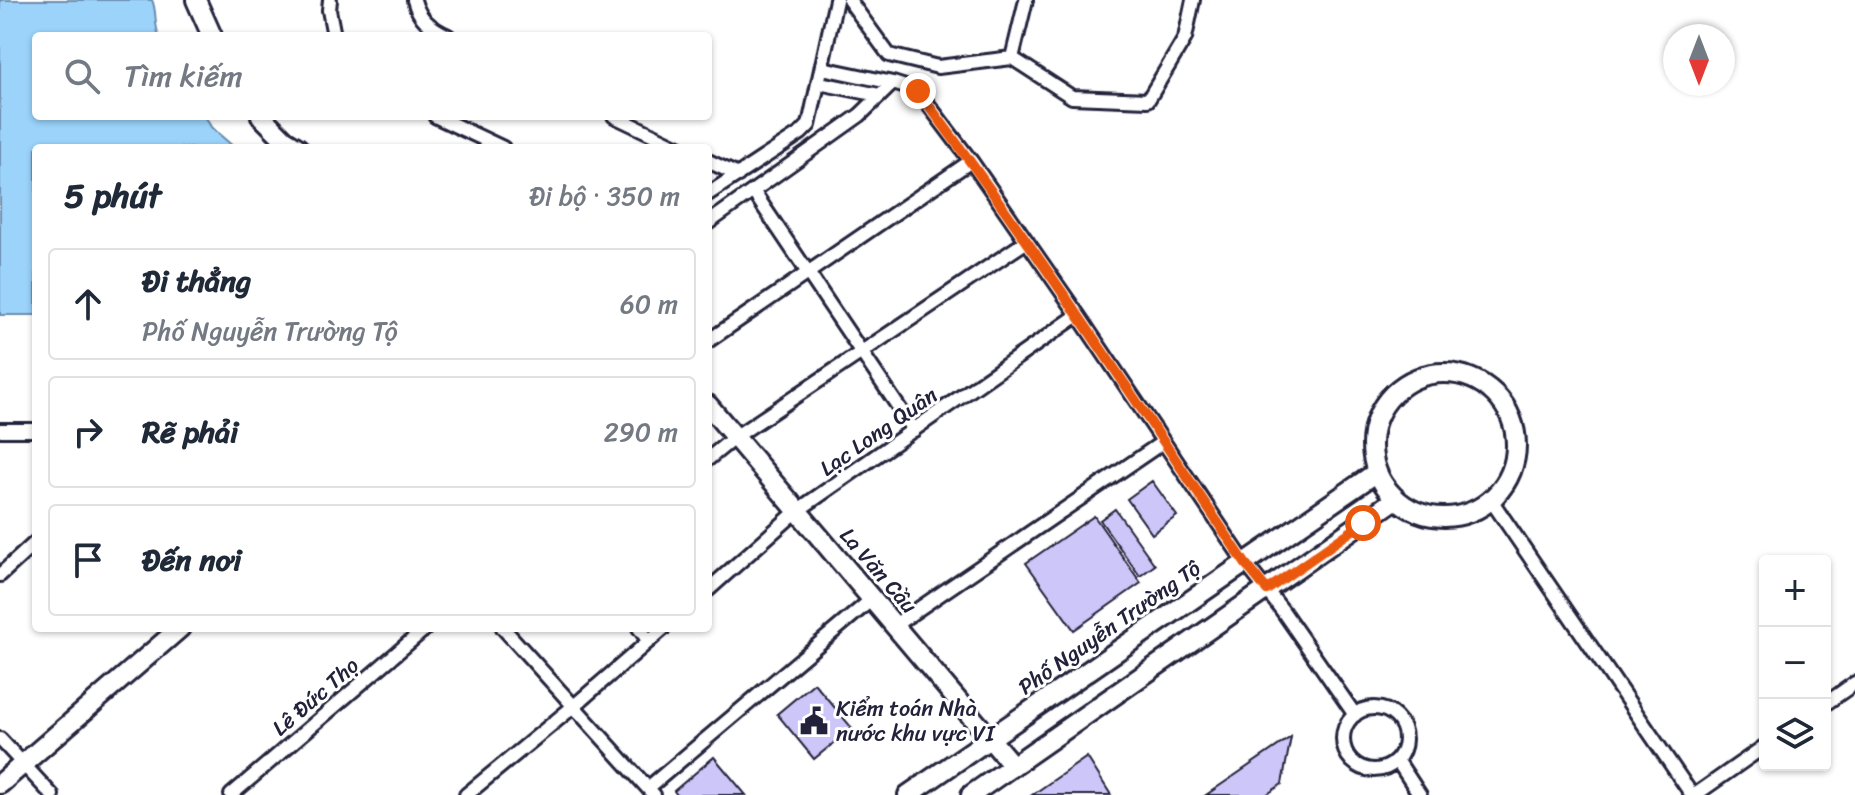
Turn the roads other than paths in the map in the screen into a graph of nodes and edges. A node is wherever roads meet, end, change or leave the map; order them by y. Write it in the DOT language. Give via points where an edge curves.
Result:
graph roads {
  1 [pos="196,0"];
  2 [pos="330,0"];
  3 [pos="414,0"];
  4 [pos="836,0"];
  5 [pos="849,0"];
  6 [pos="1026,0"];
  7 [pos="1193,0"];
  8 [pos="210,32"];
  9 [pos="333,32"];
  10 [pos="442,32"];
  11 [pos="1012,58"];
  12 [pos="822,68"];
  13 [pos="819,83"];
  14 [pos="893,83"];
  15 [pos="879,95"];
  16 [pos="265,120"];
  17 [pos="444,120"];
  18 [pos="622,120"];
  19 [pos="292,144"];
  20 [pos="494,144"];
  21 [pos="673,144"];
  22 [pos="971,161"];
  23 [pos="712,163"];
  24 [pos="738,175"];
  25 [pos="712,191"];
  26 [pos="753,191"];
  27 [pos="712,220"];
  28 [pos="1027,241"];
  29 [pos="808,273"];
  30 [pos="1078,315"];
  31 [pos="712,338"];
  32 [pos="861,352"];
  33 [pos="712,410"];
  34 [pos="0,430"];
  35 [pos="32,430"];
  36 [pos="914,430"];
  37 [pos="735,437"];
  38 [pos="1163,442"];
  39 [pos="712,456"];
  40 [pos="1377,472"];
  41 [pos="1396,499"];
  42 [pos="1491,500"];
  43 [pos="797,511"];
  44 [pos="32,546"];
  45 [pos="1245,563"];
  46 [pos="0,575"];
  47 [pos="712,586"];
  48 [pos="1267,590"];
  49 [pos="872,599"];
  50 [pos="895,625"];
  51 [pos="175,632"];
  52 [pos="421,632"];
  53 [pos="508,632"];
  54 [pos="642,632"];
  55 [pos="659,632"];
  56 [pos="649,641"];
  57 [pos="1855,683"];
  58 [pos="1831,700"];
  59 [pos="574,706"];
  60 [pos="1355,715"];
  61 [pos="991,738"];
  62 [pos="0,739"];
  63 [pos="1759,750"];
  64 [pos="1397,760"];
  65 [pos="23,763"];
  66 [pos="1013,766"];
  67 [pos="0,784"];
  68 [pos="651,792"];
  69 [pos="52,795"];
  70 [pos="231,795"];
  71 [pos="466,795"];
  72 [pos="908,795"];
  73 [pos="971,795"];
  74 [pos="1420,795"];
  75 [pos="1693,795"];
  1 -- 8 [label="street"];
  2 -- 9 [label="street"];
  3 -- 10 [label="street" via="424,21"];
  4 -- 12 [label="street"];
  5 -- 11 [label="street" via="889,55 938,67"];
  6 -- 11 [label="street"];
  7 -- 11 [label="street" via="1185,38 1148,100 1072,97"];
  12 -- 13 [label="street"];
  12 -- 14 [label="street"];
  13 -- 15 [label="street"];
  13 -- 24 [label="street" via="809,125"];
  14 -- 15 [label="street"];
  14 -- 22 [label="street" via="918,91"];
  15 -- 26 [label="street" via="860,115"];
  16 -- 19 [label="street"];
  17 -- 20 [label="street"];
  18 -- 21 [label="street"];
  22 -- 28 [label="street"];
  22 -- 29 [label="street"];
  23 -- 24 [label="street"];
  24 -- 25 [label="street"];
  26 -- 27 [label="street"];
  26 -- 29 [label="street"];
  28 -- 30 [label="street"];
  28 -- 32 [label="street"];
  29 -- 31 [label="street"];
  29 -- 32 [label="street"];
  30 -- 36 [label="street, Lạc Long Quân"];
  30 -- 38 [label="street"];
  32 -- 36 [label="street"];
  32 -- 37 [label="street"];
  33 -- 37 [label="street, La Văn Cầu"];
  34 -- 35 [label="street"];
  36 -- 43 [label="street, Lạc Long Quân"];
  37 -- 39 [label="street"];
  37 -- 43 [label="street, La Văn Cầu"];
  38 -- 45 [label="street"];
  38 -- 50 [label="street"];
  40 -- 41 [label="street"];
  40 -- 42 [label="street" via="1373,436 1386,402 1403,385 1425,375 1462,375 1494,392 1509,411 1517,434 1516,459 1507,482"];
  40 -- 45 [label="street, Phố Nguyễn Trường Tộ"];
  41 -- 42 [label="street" via="1413,510 1443,517 1474,511"];
  41 -- 48 [label="street"];
  42 -- 75 [label="street"];
  43 -- 47 [label="street, Lạc Long Quân"];
  43 -- 49 [label="street, La Văn Cầu"];
  44 -- 46 [label="street"];
  45 -- 48 [label="street"];
  45 -- 61 [label="street, Phố Nguyễn Trường Tộ"];
  48 -- 60 [label="street"];
  48 -- 66 [label="street"];
  49 -- 50 [label="street, La Văn Cầu"];
  49 -- 68 [label="street"];
  50 -- 61 [label="street, La Văn Cầu"];
  51 -- 65 [label="street"];
  52 -- 70 [label="street, Lê Đức Thọ"];
  53 -- 59 [label="street"];
  54 -- 56 [label="street"];
  55 -- 56 [label="street"];
  56 -- 59 [label="street"];
  57 -- 58 [label="street"];
  59 -- 68 [label="street"];
  59 -- 71 [label="street"];
  60 -- 64 [label="street" via="1371,708 1393,715 1405,735"];
  60 -- 64 [label="street" via="1343,739 1351,760 1375,770"];
  61 -- 66 [label="street, La Văn Cầu"];
  61 -- 72 [label="street, Phố Nguyễn Trường Tộ"];
  62 -- 65 [label="street"];
  63 -- 75 [label="street"];
  64 -- 74 [label="street"];
  65 -- 67 [label="street"];
  65 -- 69 [label="street"];
  66 -- 73 [label="street"];
}
